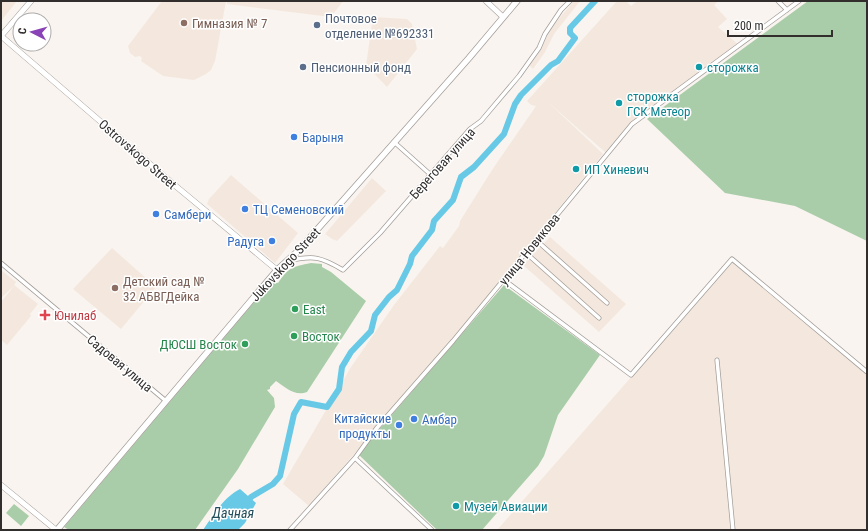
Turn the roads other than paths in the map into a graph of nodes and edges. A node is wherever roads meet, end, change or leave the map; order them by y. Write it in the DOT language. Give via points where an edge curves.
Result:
graph roads {
  1 [pos="30,1"];
  2 [pos="486,1"];
  3 [pos="517,1"];
  4 [pos="570,1"];
  5 [pos="778,1"];
  6 [pos="799,1"];
  7 [pos="787,10"];
  8 [pos="504,17"];
  9 [pos="1,36"];
  10 [pos="394,142"];
  11 [pos="431,175"];
  12 [pos="536,240"];
  13 [pos="526,253"];
  14 [pos="285,262"];
  15 [pos="1,263"];
  16 [pos="277,270"];
  17 [pos="504,280"];
  18 [pos="607,303"];
  19 [pos="599,318"];
  20 [pos="718,360"];
  21 [pos="867,372"];
  22 [pos="166,401"];
  23 [pos="355,458"];
  24 [pos="1,485"];
  25 [pos="56,530"];
  26 [pos="290,530"];
  27 [pos="432,530"];
  28 [pos="733,530"];
  1 -- 9 [label="main road"];
  2 -- 8 [label="main road"];
  3 -- 8 [label="main road, Jukovskogo Street"];
  4 -- 11 [label="street, Береговая улица" via="561,10 514,82"];
  5 -- 7 [label="street"];
  6 -- 7 [label="street, улица Новикова"];
  7 -- 12 [label="street, улица Новикова" via="632,124"];
  8 -- 10 [label="main road, Jukovskogo Street"];
  9 -- 16 [label="main road, Ostrovskogo Street" via="172,184"];
  10 -- 11 [label="street"];
  10 -- 14 [label="main road, Jukovskogo Street" via="297,252"];
  11 -- 14 [label="street, Береговая улица" via="380,233 343,270 316,258"];
  12 -- 13 [label="street, улица Новикова"];
  12 -- 18 [label="street"];
  13 -- 17 [label="street, улица Новикова"];
  13 -- 19 [label="street"];
  14 -- 16 [label="main road, Jukovskogo Street"];
  15 -- 22 [label="street, Садовая улица"];
  16 -- 22 [label="main road, Jukovskogo Street"];
  17 -- 21 [label="street" via="631,375 732,259"];
  17 -- 23 [label="street, улица Новикова"];
  20 -- 28 [label="street"];
  22 -- 25 [label="main road, Jukovskogo Street"];
  23 -- 26 [label="street, улица Новикова"];
  23 -- 27 [label="street"];
  24 -- 25 [label="main road"];
}
